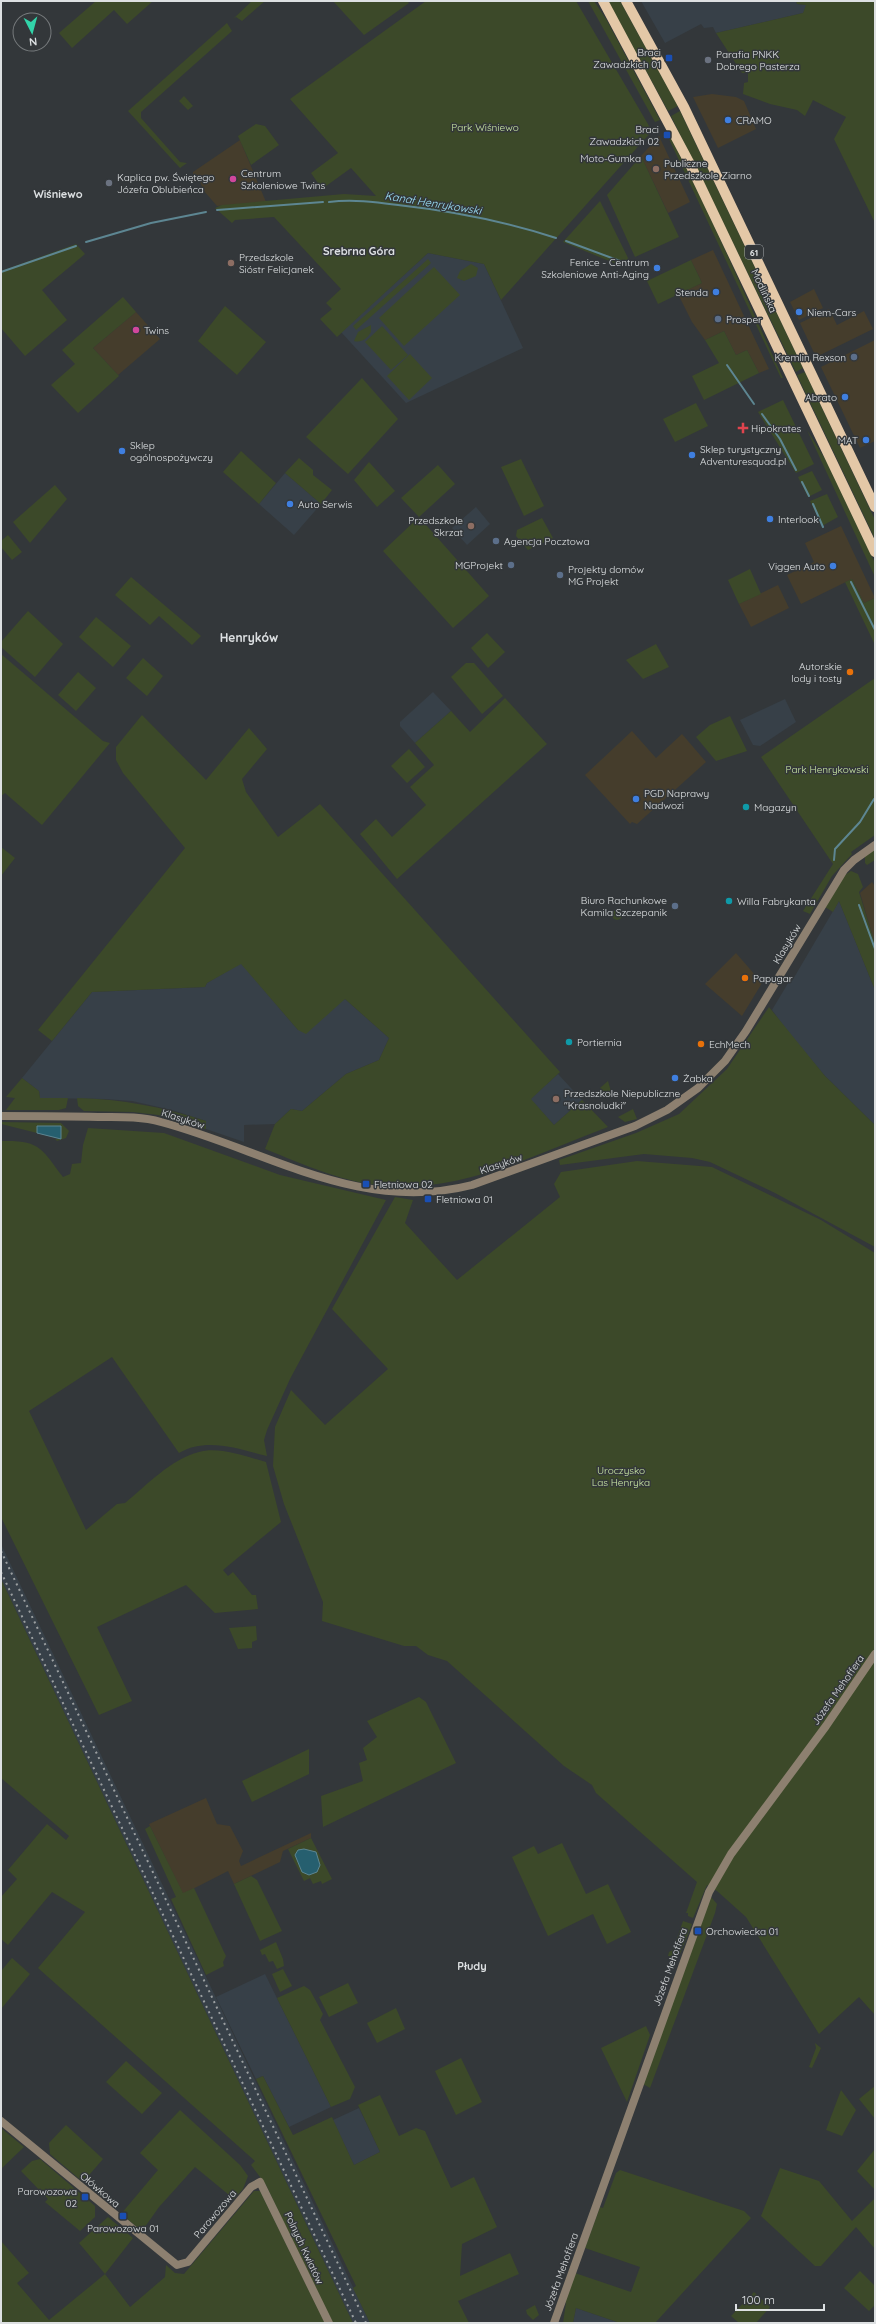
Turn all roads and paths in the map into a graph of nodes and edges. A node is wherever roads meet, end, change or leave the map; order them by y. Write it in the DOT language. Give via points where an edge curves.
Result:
graph roads {
  1 [pos="602,1"];
  2 [pos="626,1"];
  3 [pos="875,507"];
  4 [pos="875,552"];
  5 [pos="875,845"];
  6 [pos="1,1116"];
  7 [pos="875,1654"];
  8 [pos="1,2121"];
  9 [pos="260,2182"];
  10 [pos="188,2262"];
  11 [pos="329,2323"];
  12 [pos="554,2323"];
  1 -- 4 [label="main road, Modlińska / 61" via="690,162"];
  2 -- 3 [label="main road, Modlińska / 61" via="684,107"];
  5 -- 6 [label="street, Klasyków" via="844,870 746,1031 724,1061 698,1088 674,1106 635,1126 472,1185 418,1193 362,1188 326,1180 160,1122 130,1118"];
  7 -- 12 [label="street, Józefa Mehoffera" via="826,1726 731,1854 709,1892"];
  8 -- 10 [label="street, Ołówkowa" via="172,2263 181,2266"];
  9 -- 10 [label="street, Parowozowa" via="252,2187"];
  9 -- 11 [label="street, Polnych Kwiatów"];
}
